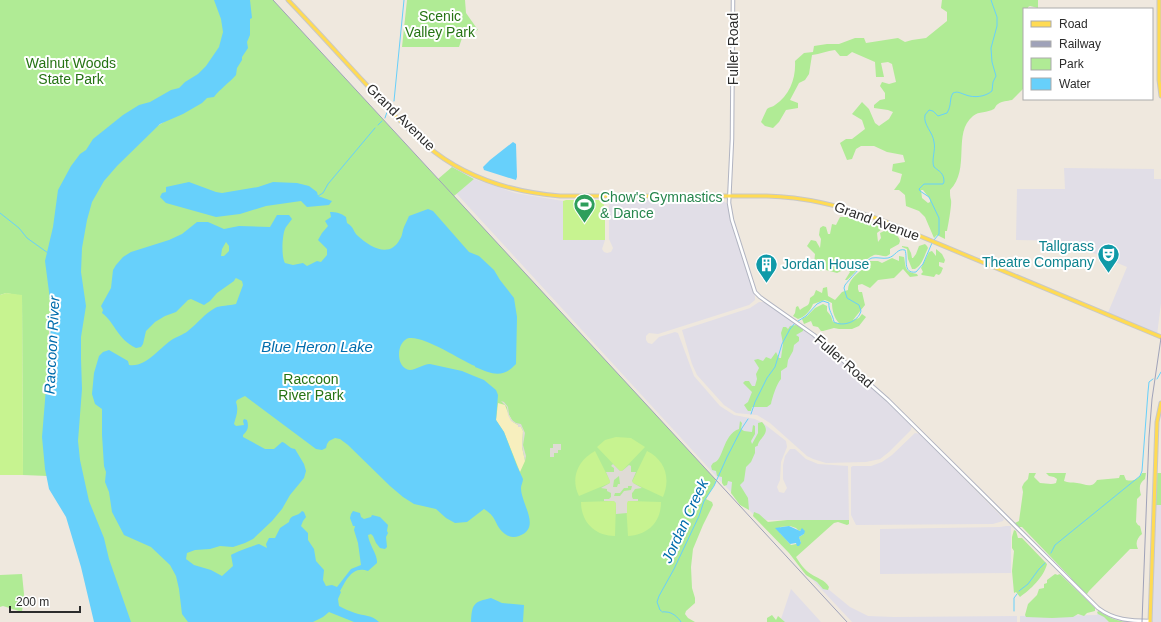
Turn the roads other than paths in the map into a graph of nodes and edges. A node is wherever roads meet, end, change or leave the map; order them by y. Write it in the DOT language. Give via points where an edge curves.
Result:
graph roads {
  1 [pos="288,0"];
  2 [pos="733,0"];
  3 [pos="1158,0"];
  4 [pos="1161,96"];
  5 [pos="729,196"];
  6 [pos="1161,337"];
  7 [pos="1161,403"];
  8 [pos="1150,622"];
  1 -- 5 [label="main road, Grand Avenue" via="426,146 477,176 518,190 560,196"];
  2 -- 5 [label="street, Fuller Road"];
  3 -- 4 [label="main road"];
  5 -- 6 [label="main road, Grand Avenue" via="781,197 823,202 860,212"];
  5 -- 8 [label="street, Fuller Road" via="730,213 755,292 821,340 904,415 1098,608 1120,619"];
  7 -- 8 [label="main road" via="1157,422"];
}
